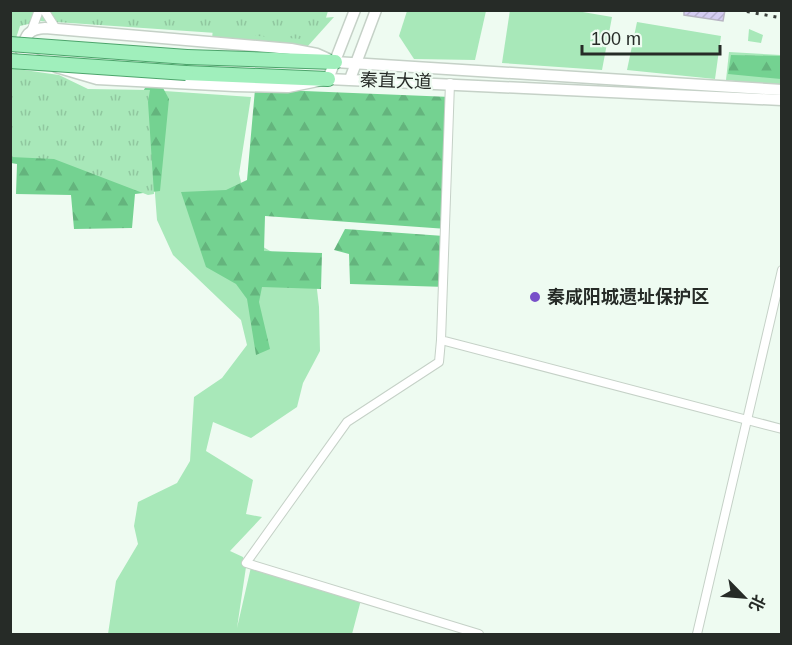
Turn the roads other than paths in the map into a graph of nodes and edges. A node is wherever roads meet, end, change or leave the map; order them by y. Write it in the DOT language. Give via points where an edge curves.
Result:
graph roads {
  1 [pos="39,10"];
  2 [pos="44,10"];
  3 [pos="355,10"];
  4 [pos="376,10"];
  5 [pos="32,29"];
  6 [pos="56,29"];
  7 [pos="10,44"];
  8 [pos="10,61"];
  9 [pos="335,62"];
  10 [pos="357,63"];
  11 [pos="328,79"];
  12 [pos="350,79"];
  13 [pos="450,83"];
  14 [pos="782,90"];
  15 [pos="782,100"];
  16 [pos="782,270"];
  17 [pos="441,340"];
  18 [pos="747,420"];
  19 [pos="782,429"];
  20 [pos="479,634"];
  21 [pos="697,634"];
  1 -- 5 [label="street"];
  2 -- 6 [label="street"];
  3 -- 9 [label="street"];
  4 -- 10 [label="street"];
  5 -- 6 [label="street, 秦直大道"];
  5 -- 11 [label="street" via="21,50 28,57 97,79 288,87"];
  6 -- 9 [label="street, 秦直大道" via="291,49"];
  7 -- 9 [label="main road, 秦直大道, bridge" via="187,57"];
  8 -- 11 [label="main road, 秦直大道, bridge" via="108,70"];
  9 -- 10 [label="street, 秦直大道"];
  9 -- 11 [label="street"];
  10 -- 12 [label="street"];
  10 -- 14 [label="street, 秦直大道"];
  11 -- 12 [label="street, 秦直大道"];
  12 -- 13 [label="street, 秦直大道"];
  13 -- 15 [label="street, 秦直大道"];
  13 -- 17 [label="street"];
  16 -- 18 [label="street"];
  17 -- 18 [label="street"];
  17 -- 20 [label="street" via="439,362 347,422 246,563"];
  18 -- 19 [label="street"];
  18 -- 21 [label="street"];
}
